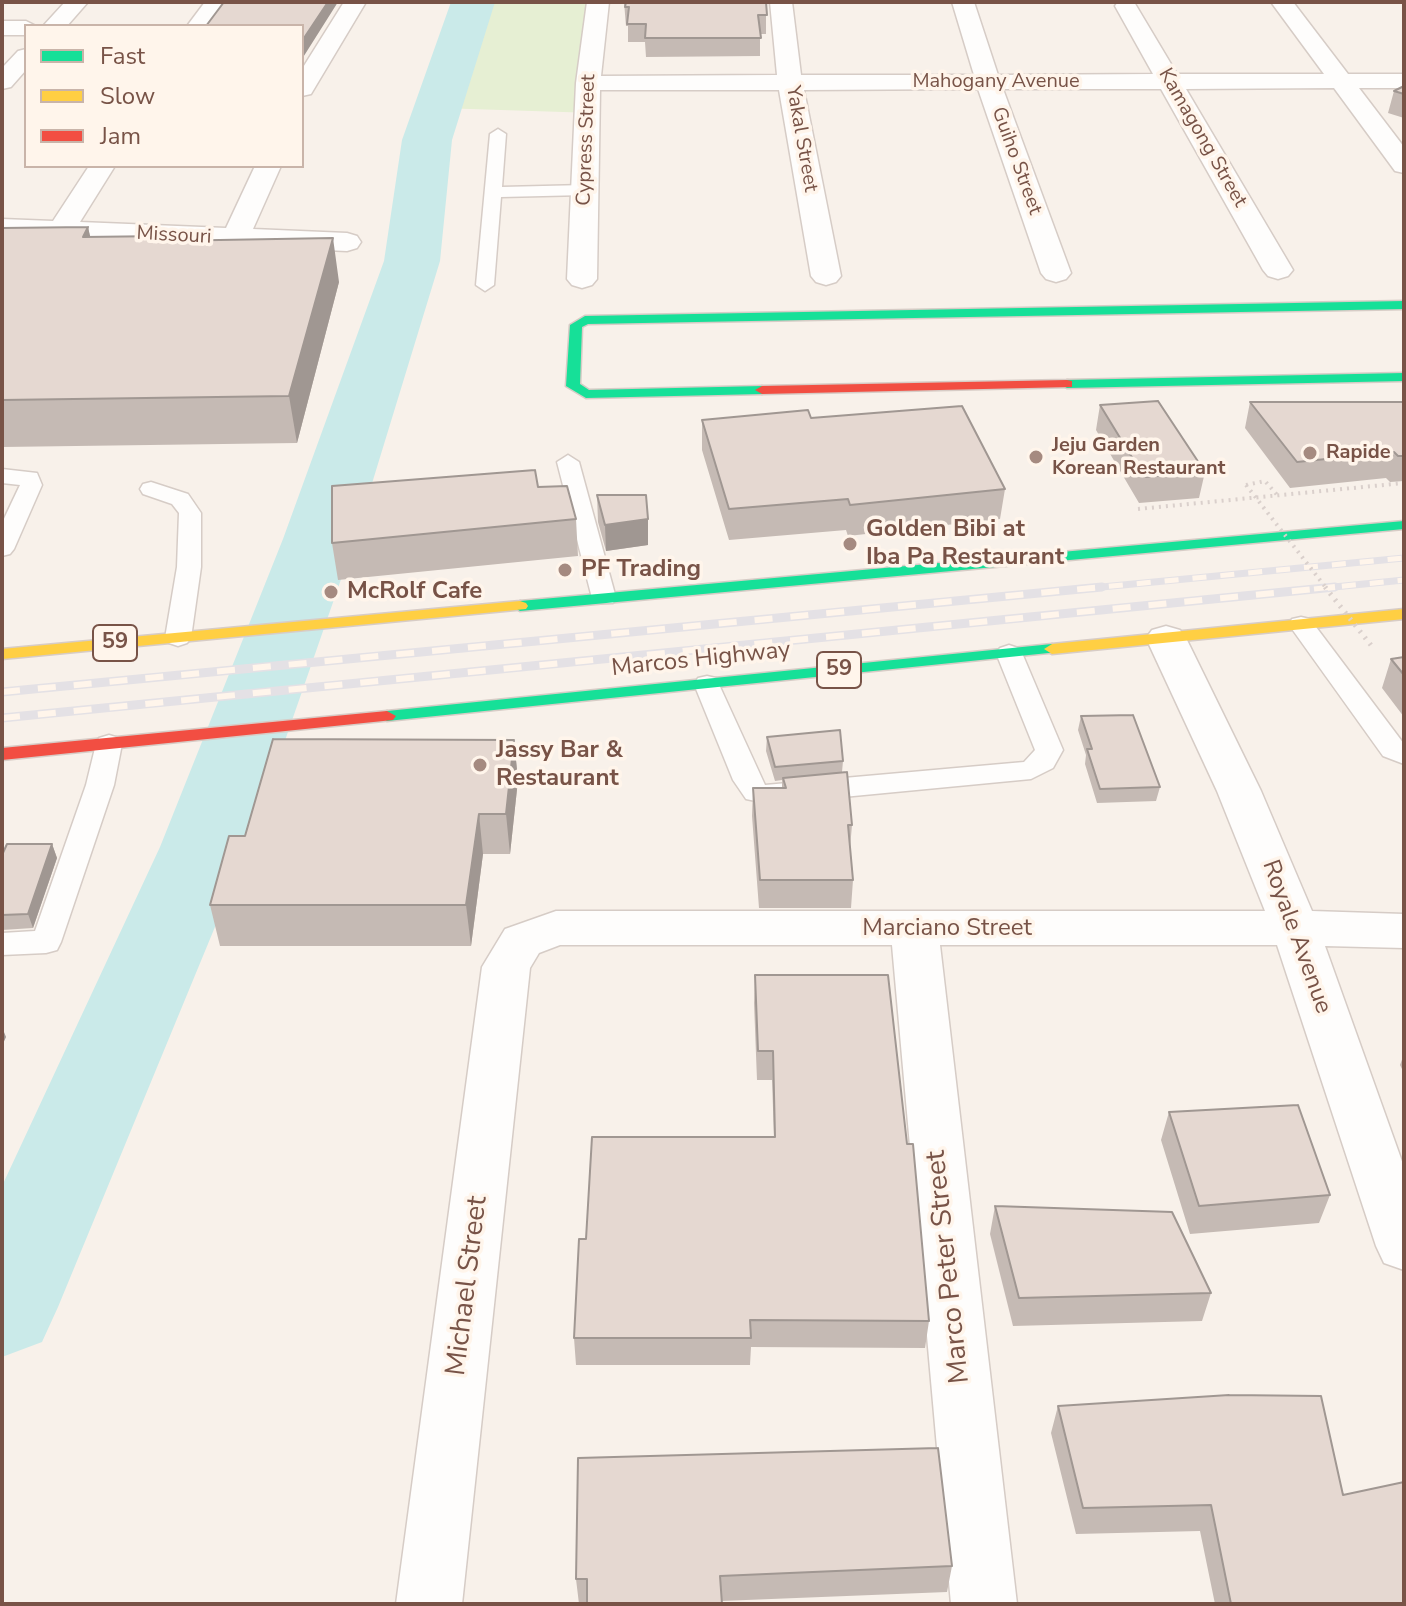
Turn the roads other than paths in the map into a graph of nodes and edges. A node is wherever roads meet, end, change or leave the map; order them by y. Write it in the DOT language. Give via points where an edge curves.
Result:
graph roads {
  1 [pos="77,2"];
  2 [pos="217,2"];
  3 [pos="355,2"];
  4 [pos="598,2"];
  5 [pos="781,2"];
  6 [pos="963,2"];
  7 [pos="1282,2"];
  8 [pos="1126,6"];
  9 [pos="56,24"];
  10 [pos="200,24"];
  11 [pos="2,28"];
  12 [pos="24,28"];
  13 [pos="24,58"];
  14 [pos="1170,81"];
  15 [pos="1340,81"];
  16 [pos="1404,81"];
  17 [pos="2,82"];
  18 [pos="790,82"];
  19 [pos="988,82"];
  20 [pos="588,83"];
  21 [pos="304,86"];
  22 [pos="498,134"];
  23 [pos="1404,165"];
  24 [pos="101,168"];
  25 [pos="267,168"];
  26 [pos="585,190"];
  27 [pos="494,192"];
  28 [pos="2,227"];
  29 [pos="61,230"];
  30 [pos="235,239"];
  31 [pos="347,242"];
  32 [pos="1278,270"];
  33 [pos="1056,273"];
  34 [pos="826,276"];
  35 [pos="582,279"];
  36 [pos="485,285"];
  37 [pos="1404,305"];
  38 [pos="1404,377"];
  39 [pos="568,462"];
  40 [pos="2,476"];
  41 [pos="151,489"];
  42 [pos="1404,525"];
  43 [pos="5,537"];
  44 [pos="604,598"];
  45 [pos="1404,614"];
  46 [pos="1301,624"];
  47 [pos="178,638"];
  48 [pos="1166,638"];
  49 [pos="1009,653"];
  50 [pos="2,654"];
  51 [pos="707,684"];
  52 [pos="109,744"];
  53 [pos="2,754"];
  54 [pos="1404,755"];
  55 [pos="1295,928"];
  56 [pos="914,929"];
  57 [pos="1404,931"];
  58 [pos="2,944"];
  59 [pos="506,967"];
  60 [pos="1404,1246"];
  61 [pos="429,1604"];
  62 [pos="984,1604"];
  1 -- 9 [label="street"];
  2 -- 10 [label="street"];
  3 -- 21 [label="street"];
  4 -- 20 [label="street, Cypress Street"];
  5 -- 18 [label="street, Yakal Street"];
  6 -- 19 [label="street, Guiho Street"];
  7 -- 15 [label="street"];
  8 -- 14 [label="street, Kamagong Street"];
  11 -- 12 [label="street"];
  13 -- 17 [label="street"];
  14 -- 15 [label="street, Mahogany Avenue"];
  14 -- 19 [label="street, Mahogany Avenue"];
  14 -- 32 [label="street, Kamagong Street"];
  15 -- 16 [label="street, Mahogany Avenue"];
  15 -- 23 [label="street"];
  18 -- 19 [label="street, Mahogany Avenue"];
  18 -- 20 [label="street, Mahogany Avenue"];
  18 -- 34 [label="street, Yakal Street"];
  19 -- 33 [label="street, Guiho Street"];
  20 -- 26 [label="street, Cypress Street"];
  22 -- 27 [label="lane"];
  24 -- 29 [label="street"];
  25 -- 30 [label="street"];
  26 -- 27 [label="lane"];
  26 -- 35 [label="street, Cypress Street"];
  27 -- 36 [label="lane"];
  28 -- 29 [label="street, Missouri"];
  29 -- 30 [label="street, Missouri"];
  30 -- 31 [label="street, Missouri"];
  37 -- 38 [label="main road" via="585,320 576,325 573,386 586,394"];
  39 -- 44 [label="lane"];
  40 -- 43 [label="lane" via="29,478 31,485"];
  41 -- 47 [label="lane" via="180,499 190,513 189,567"];
  42 -- 44 [label="main road, 59"];
  44 -- 47 [label="main road, 59"];
  45 -- 46 [label="main road, Marcos Highway / 59"];
  46 -- 48 [label="main road, Marcos Highway / 59"];
  46 -- 54 [label="lane" via="1393,750"];
  47 -- 50 [label="main road, 59"];
  48 -- 49 [label="main road, Marcos Highway / 59"];
  48 -- 55 [label="street, Royale Avenue" via="1239,791"];
  49 -- 51 [label="main road, Marcos Highway / 59"];
  49 -- 51 [label="lane" via="1049,750 1031,770 770,795 756,792"];
  51 -- 52 [label="main road, Marcos Highway / 59"];
  52 -- 53 [label="main road, Marcos Highway / 59"];
  52 -- 58 [label="lane" via="46,942"];
  55 -- 56 [label="street, Marciano Street"];
  55 -- 57 [label="street, Marciano Street"];
  55 -- 60 [label="street, Royale Avenue"];
  56 -- 59 [label="street, Marciano Street" via="556,928 522,941"];
  56 -- 62 [label="street, Marco Peter Street"];
  59 -- 61 [label="street, Michael Street"];
}
